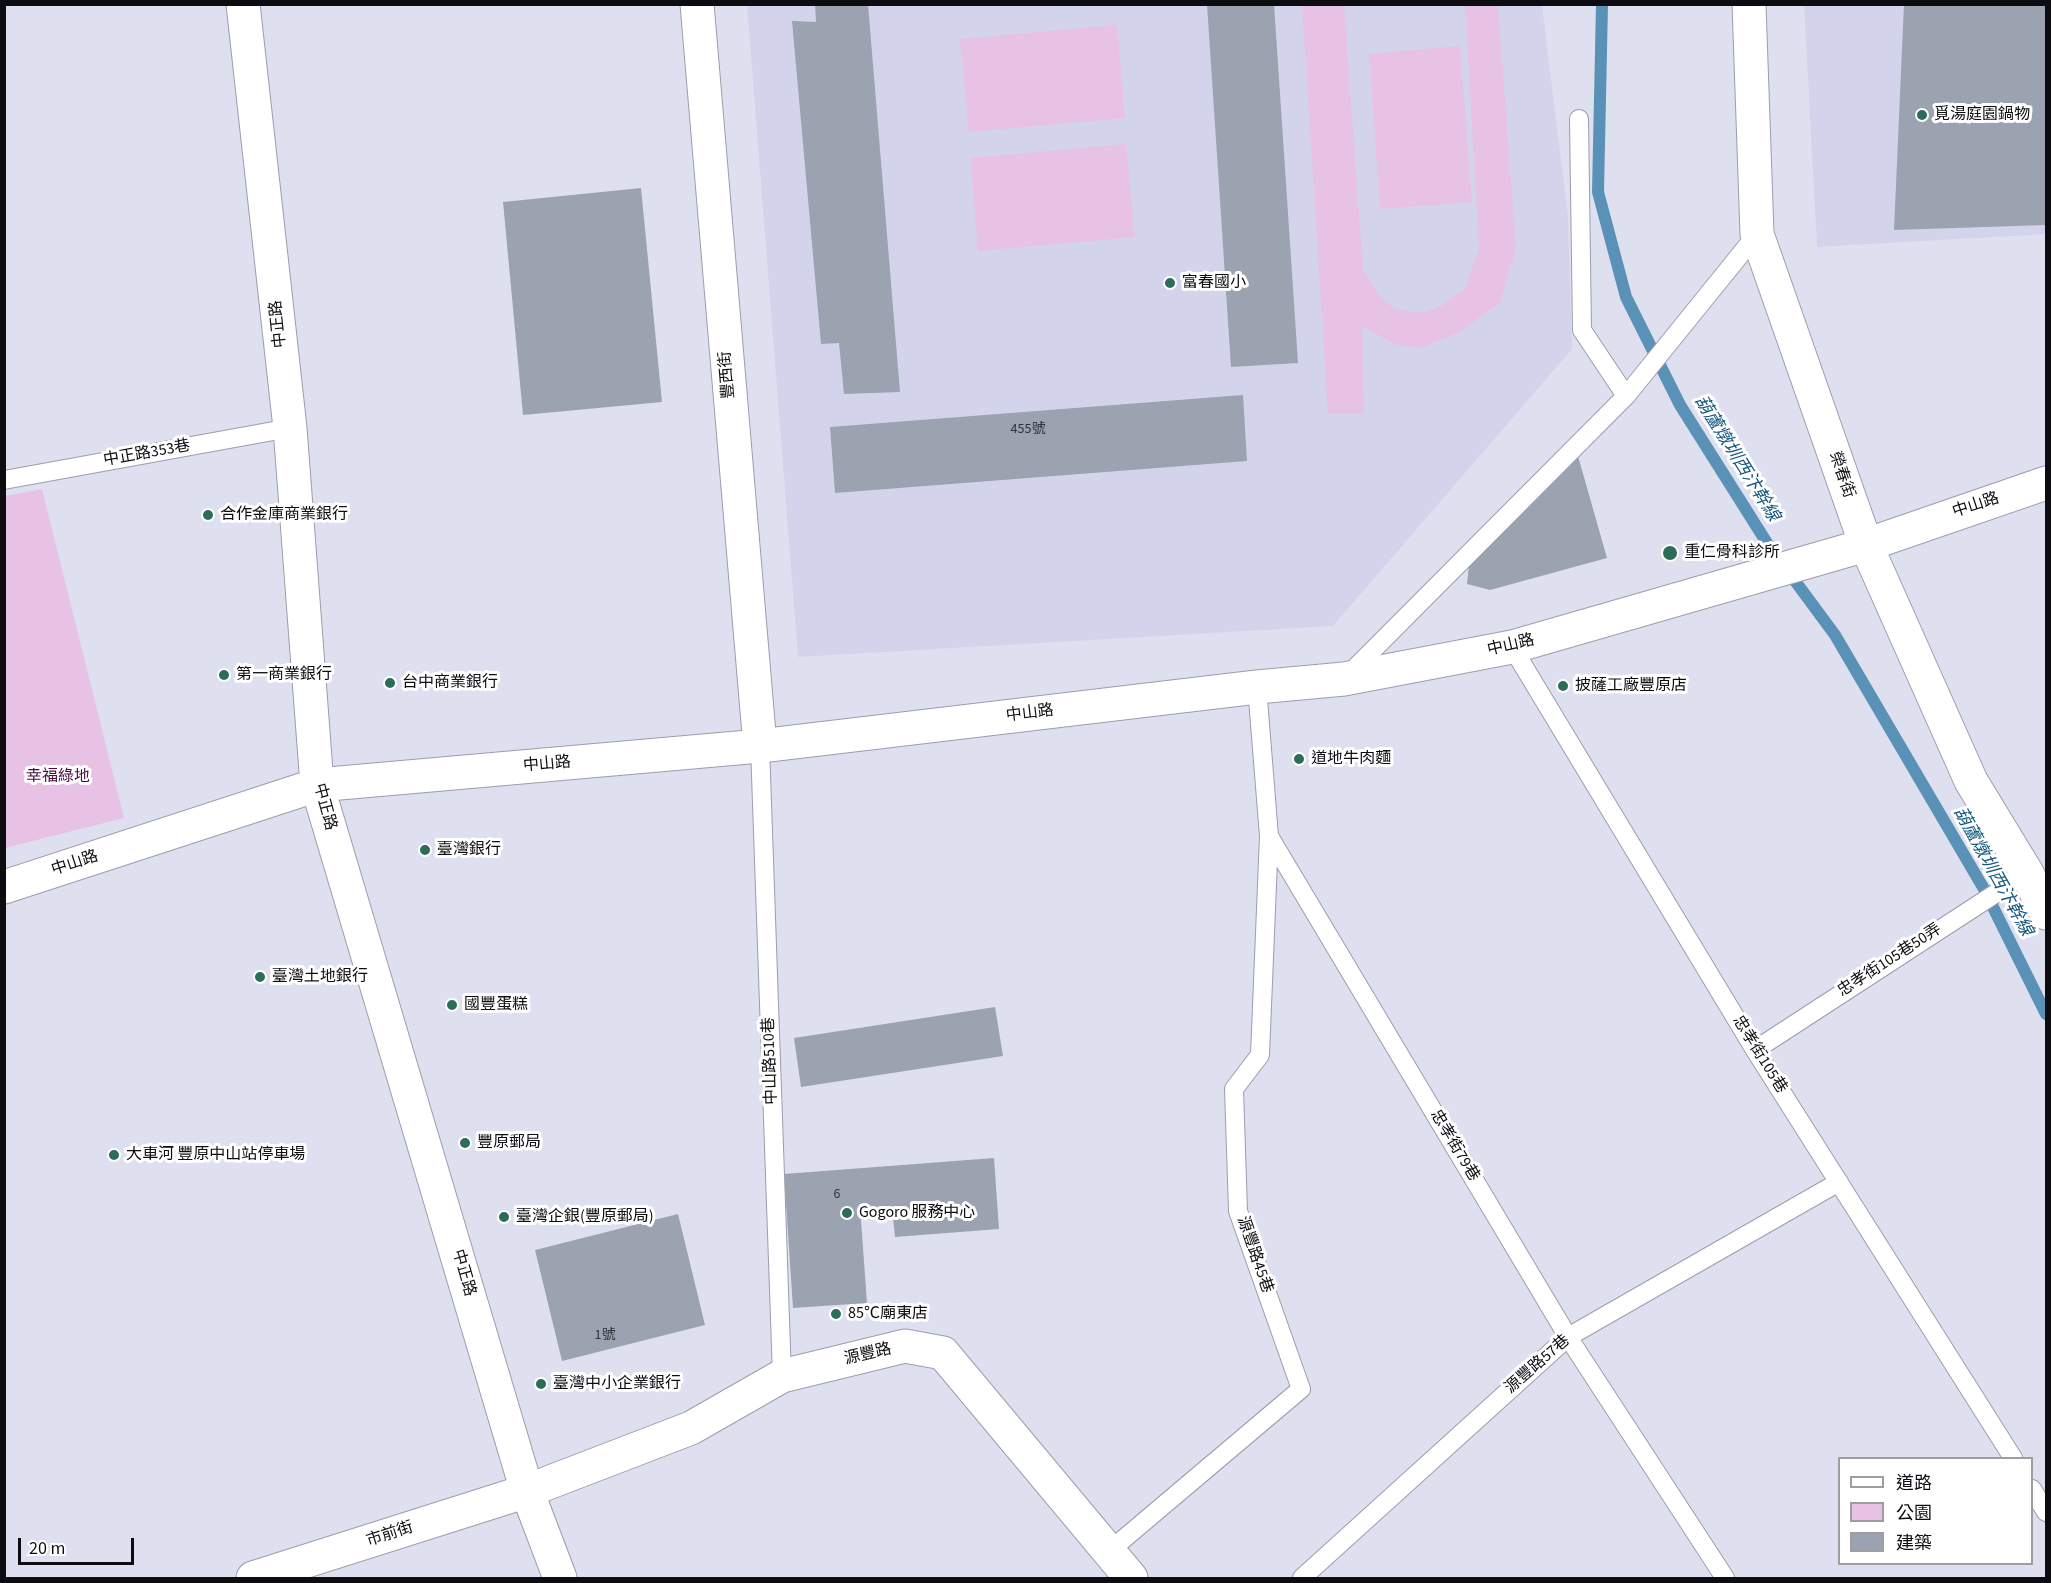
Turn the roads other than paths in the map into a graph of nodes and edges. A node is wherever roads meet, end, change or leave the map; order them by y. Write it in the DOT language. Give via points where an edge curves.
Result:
graph roads {
  1 [pos="243,4"];
  2 [pos="697,4"];
  3 [pos="1749,4"];
  4 [pos="1579,119"];
  5 [pos="1757,234"];
  6 [pos="1626,396"];
  7 [pos="290,428"];
  8 [pos="4,480"];
  9 [pos="2046,483"];
  10 [pos="1866,544"];
  11 [pos="1512,647"];
  12 [pos="1344,680"];
  13 [pos="1257,687"];
  14 [pos="760,746"];
  15 [pos="317,785"];
  16 [pos="1269,836"];
  17 [pos="2015,880"];
  18 [pos="4,887"];
  19 [pos="2046,913"];
  20 [pos="1755,1050"];
  21 [pos="1839,1182"];
  22 [pos="1568,1337"];
  23 [pos="782,1376"];
  24 [pos="2012,1457"];
  25 [pos="527,1491"];
  26 [pos="2033,1491"];
  27 [pos="2046,1512"];
  28 [pos="1107,1553"];
  29 [pos="253,1578"];
  30 [pos="560,1578"];
  31 [pos="1131,1578"];
  32 [pos="1302,1578"];
  33 [pos="1725,1578"];
  1 -- 7 [label="street, 中正路"];
  2 -- 14 [label="street, 豐西街"];
  3 -- 5 [label="street, 榮春街"];
  4 -- 6 [label="lane" via="1582,330"];
  5 -- 6 [label="lane"];
  5 -- 10 [label="street, 榮春街"];
  6 -- 12 [label="lane"];
  7 -- 8 [label="lane, 中正路353巷"];
  7 -- 15 [label="street, 中正路"];
  9 -- 10 [label="street, 中山路"];
  10 -- 11 [label="street, 中山路"];
  10 -- 17 [label="street, 榮春街"];
  11 -- 12 [label="street, 中山路"];
  11 -- 20 [label="lane, 忠孝街105巷"];
  12 -- 13 [label="street, 中山路"];
  13 -- 14 [label="street, 中山路"];
  13 -- 16 [label="lane, 忠孝街79巷"];
  14 -- 15 [label="street, 中山路"];
  14 -- 23 [label="lane, 中山路510巷"];
  15 -- 18 [label="street, 中山路"];
  15 -- 25 [label="street, 中正路"];
  16 -- 22 [label="lane, 忠孝街79巷"];
  16 -- 28 [label="lane, 源豐路45巷" via="1260,1055 1234,1089 1238,1211 1301,1389"];
  17 -- 19 [label="street, 榮春街"];
  17 -- 20 [label="lane, 忠孝街105巷50弄"];
  20 -- 21 [label="lane, 忠孝街105巷"];
  21 -- 22 [label="lane, 源豐路57巷"];
  21 -- 24 [label="lane, 忠孝街105巷"];
  22 -- 32 [label="lane, 源豐路57巷"];
  22 -- 33 [label="lane, 忠孝街79巷"];
  23 -- 25 [label="street, 源豐路" via="691,1428"];
  23 -- 28 [label="street, 源豐路" via="905,1346 943,1353"];
  25 -- 29 [label="street, 市前街"];
  25 -- 30 [label="street, 中正路"];
  26 -- 27 [label="lane"];
  28 -- 31 [label="street, 源豐路"];
}
